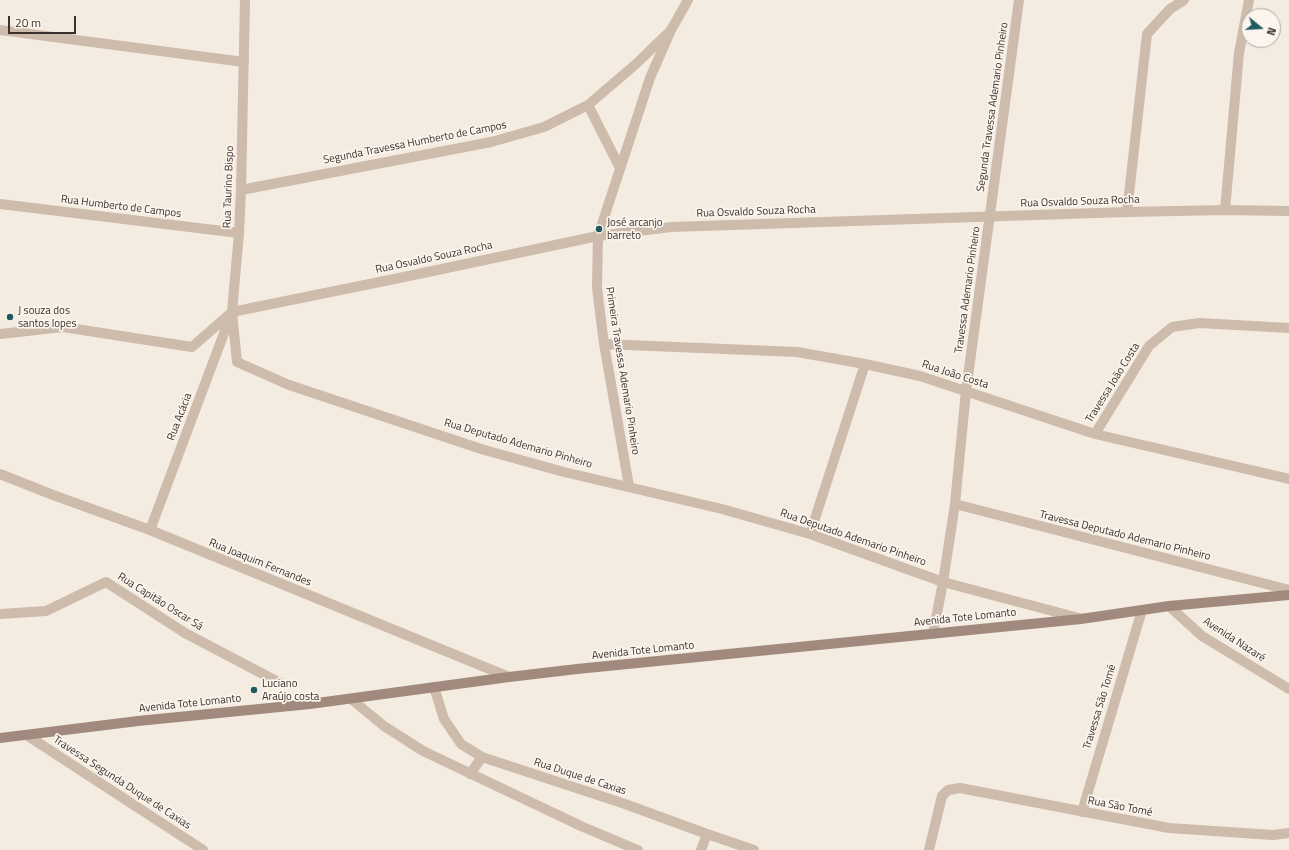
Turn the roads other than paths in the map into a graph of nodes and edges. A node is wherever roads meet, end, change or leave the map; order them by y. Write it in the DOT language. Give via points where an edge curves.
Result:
graph roads {
  1 [pos="245,0"];
  2 [pos="688,0"];
  3 [pos="1019,0"];
  4 [pos="1184,0"];
  5 [pos="1249,0"];
  6 [pos="0,30"];
  7 [pos="671,30"];
  8 [pos="244,62"];
  9 [pos="588,105"];
  10 [pos="620,168"];
  11 [pos="241,190"];
  12 [pos="0,204"];
  13 [pos="1225,210"];
  14 [pos="1289,211"];
  15 [pos="1127,212"];
  16 [pos="990,217"];
  17 [pos="239,233"];
  18 [pos="598,236"];
  19 [pos="232,312"];
  20 [pos="1289,328"];
  21 [pos="0,334"];
  22 [pos="604,344"];
  23 [pos="865,364"];
  24 [pos="966,391"];
  25 [pos="1095,434"];
  26 [pos="0,474"];
  27 [pos="1289,479"];
  28 [pos="629,486"];
  29 [pos="955,504"];
  30 [pos="150,530"];
  31 [pos="810,534"];
  32 [pos="943,582"];
  33 [pos="1289,590"];
  34 [pos="1289,594"];
  35 [pos="1169,606"];
  36 [pos="1142,610"];
  37 [pos="0,614"];
  38 [pos="1081,619"];
  39 [pos="933,634"];
  40 [pos="509,677"];
  41 [pos="280,683"];
  42 [pos="434,687"];
  43 [pos="1289,689"];
  44 [pos="351,699"];
  45 [pos="28,736"];
  46 [pos="0,738"];
  47 [pos="482,757"];
  48 [pos="470,774"];
  49 [pos="1082,812"];
  50 [pos="1289,833"];
  51 [pos="707,834"];
  52 [pos="203,850"];
  53 [pos="638,850"];
  54 [pos="700,850"];
  55 [pos="754,850"];
  56 [pos="929,850"];
  1 -- 8 [label="street, Rua Taurino Bispo"];
  2 -- 7 [label="street, Segunda Travessa Humberto de Campos"];
  3 -- 16 [label="street, Segunda Travessa Ademario Pinheiro"];
  4 -- 15 [label="street" via="1170,9 1147,34"];
  5 -- 13 [label="street" via="1239,53"];
  6 -- 8 [label="street"];
  7 -- 9 [label="street, Segunda Travessa Humberto de Campos"];
  7 -- 10 [label="street, Segunda Travessa Humberto de Campos" via="650,78"];
  8 -- 11 [label="street, Rua Taurino Bispo"];
  9 -- 10 [label="street"];
  9 -- 11 [label="street, Segunda Travessa Humberto de Campos" via="544,127 491,142"];
  10 -- 18 [label="street, Segunda Travessa Humberto de Campos"];
  11 -- 17 [label="street, Rua Taurino Bispo"];
  12 -- 17 [label="street, Rua Humberto de Campos"];
  13 -- 14 [label="street, Rua Osvaldo Souza Rocha"];
  13 -- 15 [label="street, Rua Osvaldo Souza Rocha"];
  15 -- 16 [label="street, Rua Osvaldo Souza Rocha"];
  16 -- 18 [label="street, Rua Osvaldo Souza Rocha" via="671,227"];
  16 -- 24 [label="street, Travessa Ademario Pinheiro"];
  17 -- 19 [label="street, Rua Taurino Bispo"];
  18 -- 19 [label="street, Rua Osvaldo Souza Rocha"];
  18 -- 22 [label="street, Primeira Travessa Ademario Pinheiro" via="596,288"];
  19 -- 21 [label="street" via="192,347 63,327"];
  19 -- 28 [label="street, Rua Deputado Ademario Pinheiro" via="237,362 250,368 289,385 481,449 564,472"];
  19 -- 30 [label="street, Rua Acácia"];
  20 -- 25 [label="street, Travessa João Costa" via="1199,323 1172,327 1149,346"];
  22 -- 23 [label="street, Rua João Costa" via="797,352"];
  22 -- 28 [label="street, Primeira Travessa Ademario Pinheiro"];
  23 -- 24 [label="street, Rua João Costa" via="920,376"];
  23 -- 31 [label="street"];
  24 -- 25 [label="street, Rua João Costa"];
  24 -- 29 [label="street, Travessa Ademario Pinheiro"];
  25 -- 27 [label="street, Rua João Costa"];
  26 -- 30 [label="street, Rua Joaquim Fernandes"];
  28 -- 31 [label="street, Rua Deputado Ademario Pinheiro"];
  29 -- 32 [label="street, Travessa Ademario Pinheiro"];
  29 -- 33 [label="street, Travessa Deputado Ademario Pinheiro"];
  30 -- 40 [label="street, Rua Joaquim Fernandes"];
  31 -- 32 [label="street, Rua Deputado Ademario Pinheiro"];
  32 -- 38 [label="street, Rua Deputado Ademario Pinheiro"];
  32 -- 39 [label="street, Travessa Ademario Pinheiro"];
  34 -- 35 [label="main road, Avenida Tote Lomanto"];
  35 -- 36 [label="main road, Avenida Tote Lomanto"];
  35 -- 43 [label="street, Avenida Nazaré" via="1202,636"];
  36 -- 38 [label="main road, Avenida Tote Lomanto"];
  36 -- 49 [label="street, Travessa São Tomé"];
  37 -- 41 [label="street, Rua Capitão Oscar Sá" via="46,611 106,582 186,633"];
  38 -- 39 [label="main road, Avenida Tote Lomanto"];
  39 -- 40 [label="main road, Avenida Tote Lomanto"];
  40 -- 42 [label="main road, Avenida Tote Lomanto"];
  42 -- 44 [label="main road, Avenida Tote Lomanto"];
  42 -- 47 [label="street, Rua Duque de Caxias" via="444,719 456,738"];
  44 -- 45 [label="main road, Avenida Tote Lomanto" via="138,721"];
  44 -- 48 [label="street" via="384,726 423,751"];
  45 -- 46 [label="main road, Avenida Tote Lomanto"];
  45 -- 52 [label="street, Travessa Segunda Duque de Caxias"];
  47 -- 48 [label="street"];
  47 -- 51 [label="street, Rua Duque de Caxias"];
  48 -- 53 [label="street"];
  49 -- 50 [label="street, Rua São Tomé" via="1169,828 1273,835"];
  49 -- 56 [label="street, Rua São Tomé" via="960,788 948,790 942,796"];
  51 -- 54 [label="street"];
  51 -- 55 [label="street, Rua Duque de Caxias"];
}
